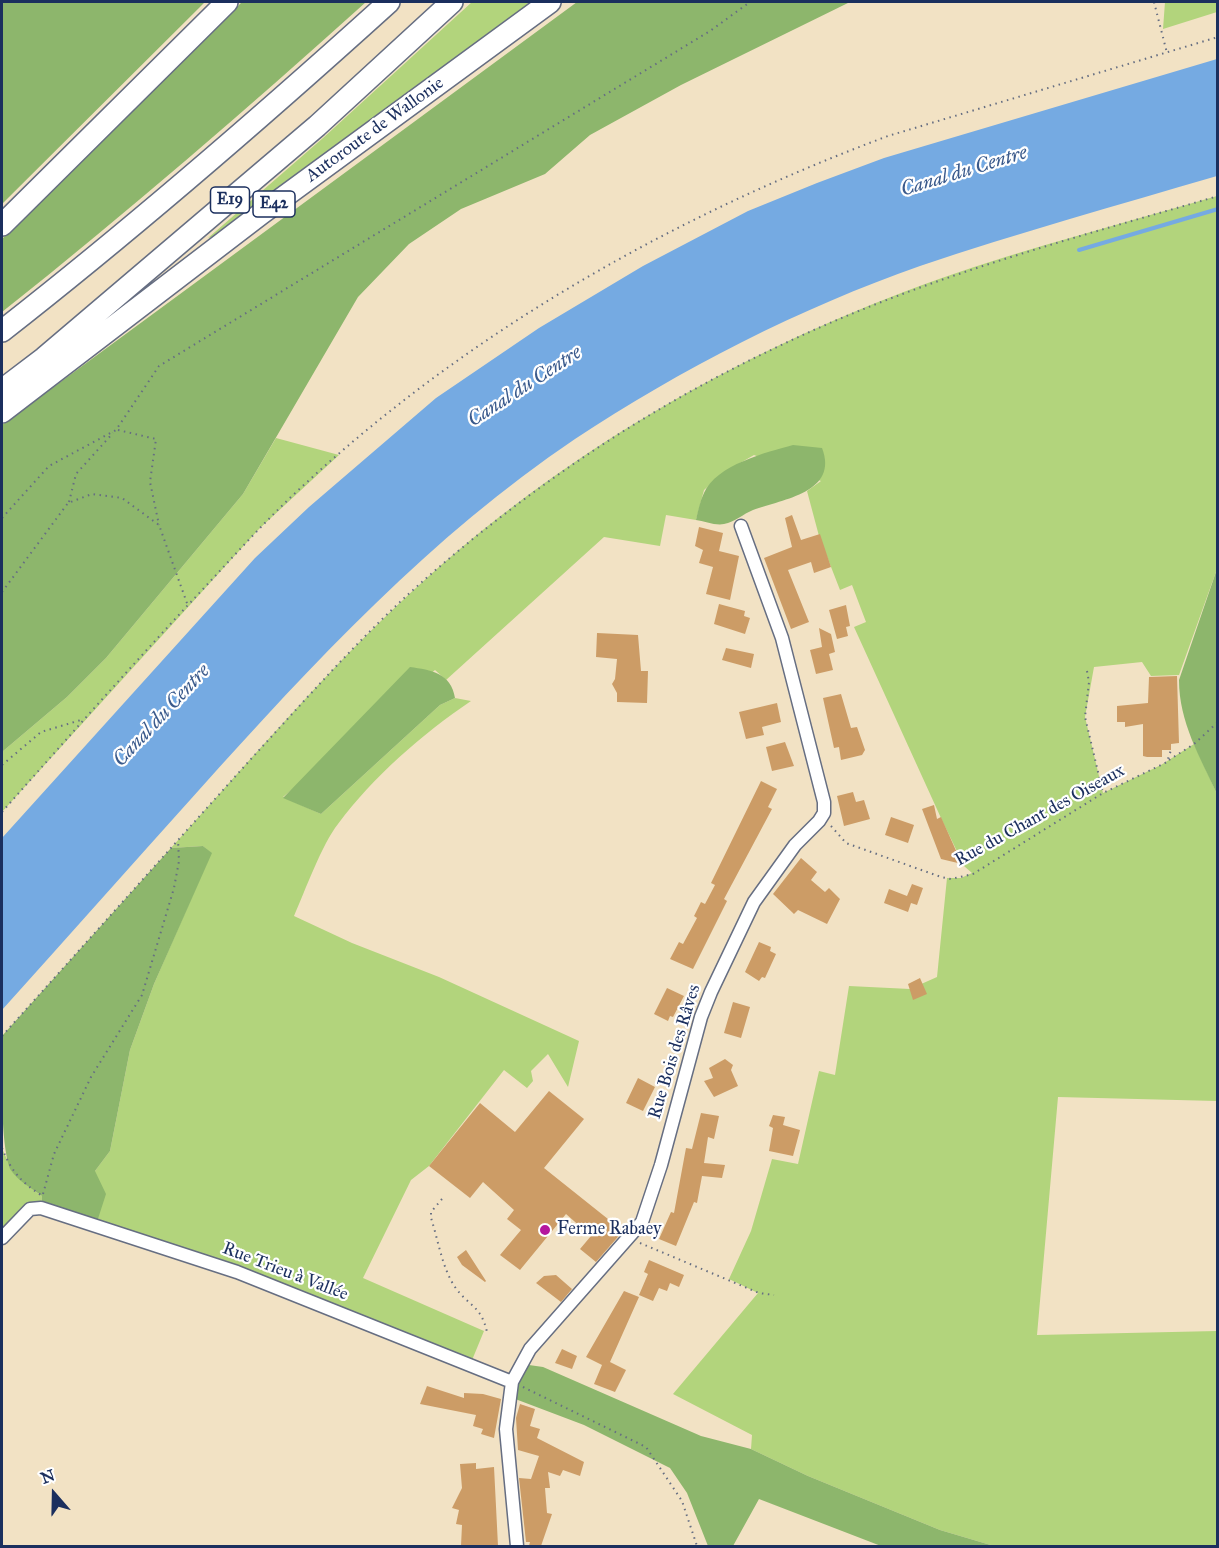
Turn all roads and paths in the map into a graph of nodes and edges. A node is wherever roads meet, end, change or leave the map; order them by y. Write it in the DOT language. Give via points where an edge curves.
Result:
graph roads {
  1 [pos="227,2"];
  2 [pos="389,2"];
  3 [pos="452,2"];
  4 [pos="550,2"];
  5 [pos="750,2"];
  6 [pos="1154,2"];
  7 [pos="1218,37"];
  8 [pos="1167,52"];
  9 [pos="1218,196"];
  10 [pos="2,225"];
  11 [pos="2,332"];
  12 [pos="2,390"];
  13 [pos="2,412"];
  14 [pos="116,430"];
  15 [pos="68,503"];
  16 [pos="2,518"];
  17 [pos="159,525"];
  18 [pos="741,526"];
  19 [pos="2,592"];
  20 [pos="188,606"];
  21 [pos="1087,671"];
  22 [pos="84,720"];
  23 [pos="1218,722"];
  24 [pos="1171,750"];
  25 [pos="1167,762"];
  26 [pos="2,765"];
  27 [pos="1103,793"];
  28 [pos="2,812"];
  29 [pos="824,813"];
  30 [pos="178,840"];
  31 [pos="2,1036"];
  32 [pos="2,1148"];
  33 [pos="442,1199"];
  34 [pos="42,1202"];
  35 [pos="2,1238"];
  36 [pos="630,1238"];
  37 [pos="774,1295"];
  38 [pos="487,1332"];
  39 [pos="512,1382"];
  40 [pos="517,1546"];
  41 [pos="697,1546"];
  1 -- 10 [label="highway"];
  2 -- 11 [label="highway, E19" via="155,208"];
  3 -- 12 [label="highway, E19" via="317,126"];
  4 -- 13 [label="highway, Autoroute de Wallonie / E42" via="262,213"];
  5 -- 14 [label="path" via="710,31 159,366"];
  6 -- 8 [label="path"];
  7 -- 8 [label="path"];
  8 -- 20 [label="path" via="888,136 835,156 726,204 618,260 488,340 348,447 259,529"];
  9 -- 30 [label="path" via="976,266 889,297 770,350 614,437 521,502 429,576 344,658"];
  14 -- 15 [label="path" via="76,474"];
  14 -- 16 [label="path" via="49,466"];
  14 -- 17 [label="path" via="156,439 150,482"];
  15 -- 17 [label="path" via="92,494 122,498"];
  15 -- 19 [label="path"];
  17 -- 20 [label="path"];
  18 -- 29 [label="street" via="782,638"];
  20 -- 22 [label="path"];
  21 -- 27 [label="path" via="1085,717"];
  22 -- 26 [label="path" via="41,732"];
  22 -- 28 [label="path"];
  23 -- 25 [label="path, Rue du Chant des Oiseaux"];
  24 -- 25 [label="path"];
  25 -- 27 [label="path, Rue du Chant des Oiseaux"];
  27 -- 29 [label="path, Rue du Chant des Oiseaux" via="973,874 951,879 846,843"];
  29 -- 36 [label="street, Rue Bois des Râves" via="766,883 742,924 701,1017 646,1211"];
  30 -- 31 [label="path"];
  30 -- 34 [label="path" via="174,888 142,995 91,1077 54,1154"];
  32 -- 34 [label="path" via="16,1175"];
  33 -- 38 [label="path" via="431,1212 431,1218 449,1275 455,1287 484,1317"];
  34 -- 35 [label="street"];
  34 -- 39 [label="street, Rue Trieu à Vallée" via="237,1272"];
  36 -- 37 [label="path" via="759,1293"];
  36 -- 39 [label="street, Rue Bois des Râves" via="530,1349"];
  39 -- 40 [label="street, Rue Bois des Râves" via="506,1429"];
  39 -- 41 [label="path" via="646,1447 682,1501"];
}
